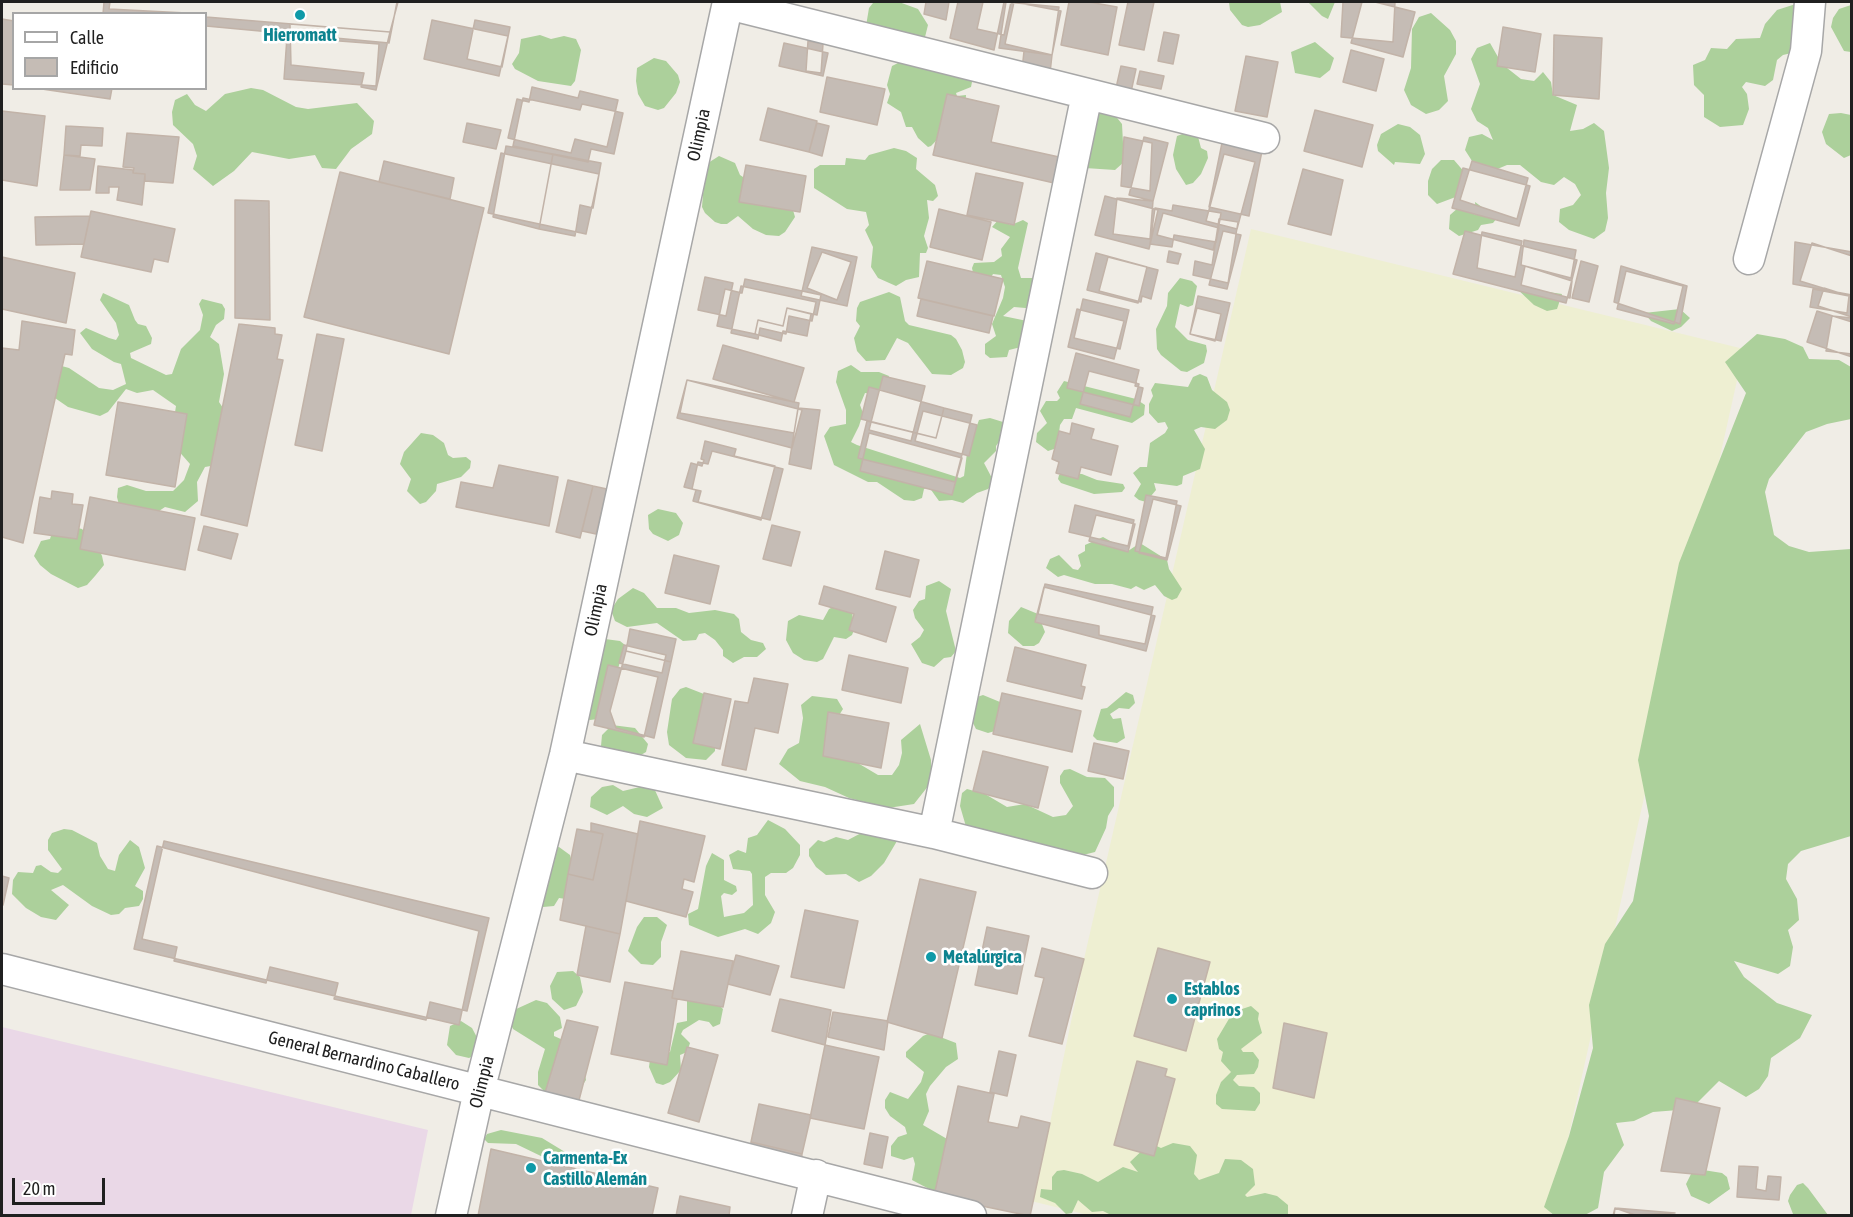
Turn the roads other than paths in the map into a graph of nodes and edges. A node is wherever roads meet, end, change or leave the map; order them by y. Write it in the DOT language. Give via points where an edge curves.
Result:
graph roads {
  1 [pos="1810,2"];
  2 [pos="728,3"];
  3 [pos="1087,94"];
  4 [pos="1264,138"];
  5 [pos="1749,259"];
  6 [pos="565,755"];
  7 [pos="934,833"];
  8 [pos="1092,873"];
  9 [pos="2,969"];
  10 [pos="479,1091"];
  11 [pos="816,1175"];
  12 [pos="451,1215"];
  13 [pos="807,1215"];
  14 [pos="970,1215"];
  1 -- 5 [label="street" via="1806,51"];
  2 -- 3 [label="street"];
  2 -- 6 [label="street, Olimpia"];
  3 -- 4 [label="street"];
  3 -- 7 [label="street"];
  6 -- 7 [label="street"];
  6 -- 10 [label="street, Olimpia"];
  7 -- 8 [label="street"];
  9 -- 10 [label="street, General Bernardino Caballero"];
  10 -- 11 [label="street, General Bernardino Caballero"];
  10 -- 12 [label="street, Olimpia"];
  11 -- 13 [label="street"];
  11 -- 14 [label="street, General Bernardino Caballero"];
}
